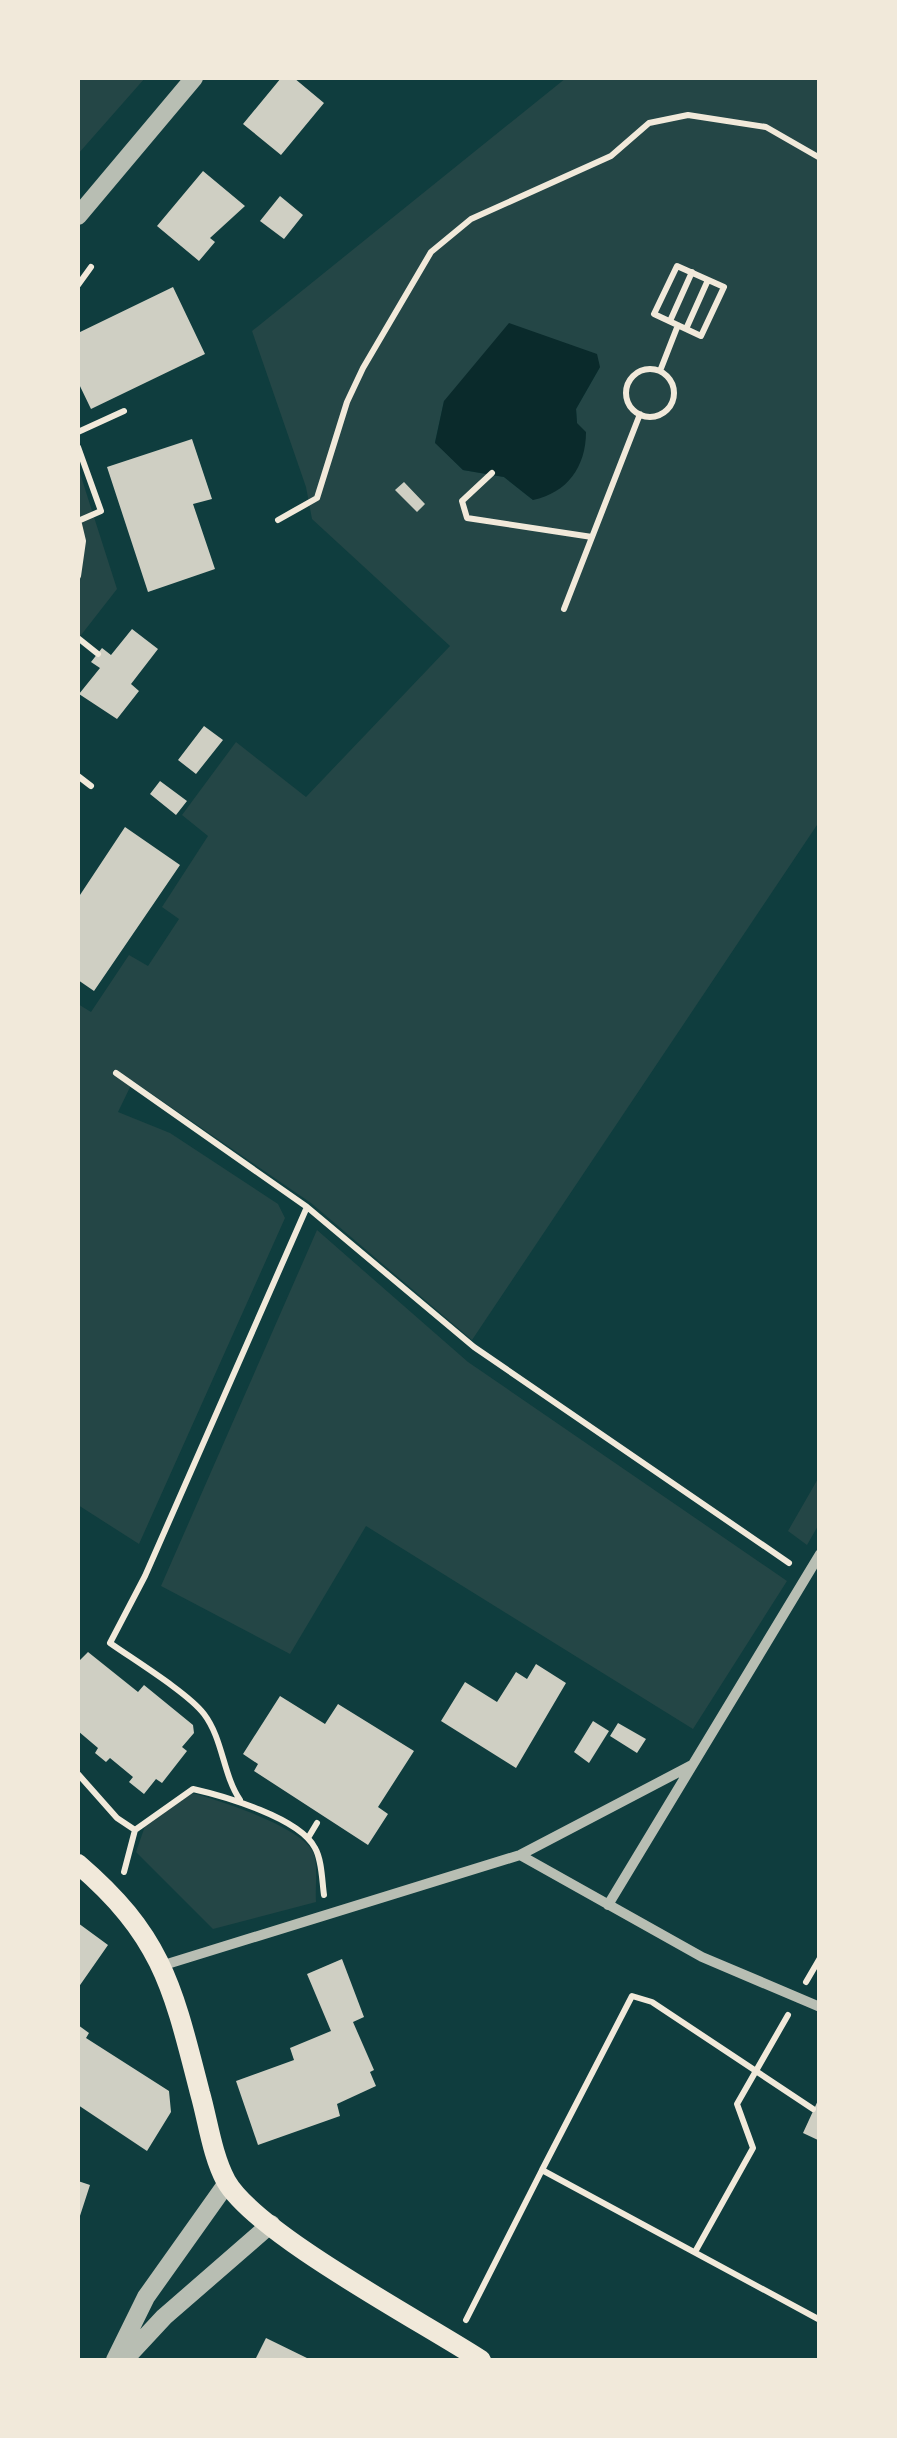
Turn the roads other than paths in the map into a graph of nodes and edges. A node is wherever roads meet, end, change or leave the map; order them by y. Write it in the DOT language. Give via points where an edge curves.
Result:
graph roads {
  1 [pos="194,78"];
  2 [pos="78,216"];
  3 [pos="820,1554"];
  4 [pos="692,1765"];
  5 [pos="520,1855"];
  6 [pos="78,1864"];
  7 [pos="608,1905"];
  8 [pos="164,1964"];
  9 [pos="820,2006"];
  10 [pos="228,2183"];
  11 [pos="271,2224"];
  12 [pos="116,2360"];
  13 [pos="124,2360"];
  14 [pos="481,2360"];
  1 -- 2 [label="street"];
  3 -- 4 [label="street"];
  4 -- 5 [label="street"];
  4 -- 7 [label="street"];
  5 -- 7 [label="street"];
  5 -- 8 [label="street"];
  6 -- 8 [label="main road" via="138,1923"];
  7 -- 9 [label="street" via="702,1958"];
  8 -- 10 [label="main road"];
  10 -- 11 [label="main road"];
  10 -- 12 [label="street" via="146,2297"];
  11 -- 13 [label="street"];
  11 -- 14 [label="main road"];
}
